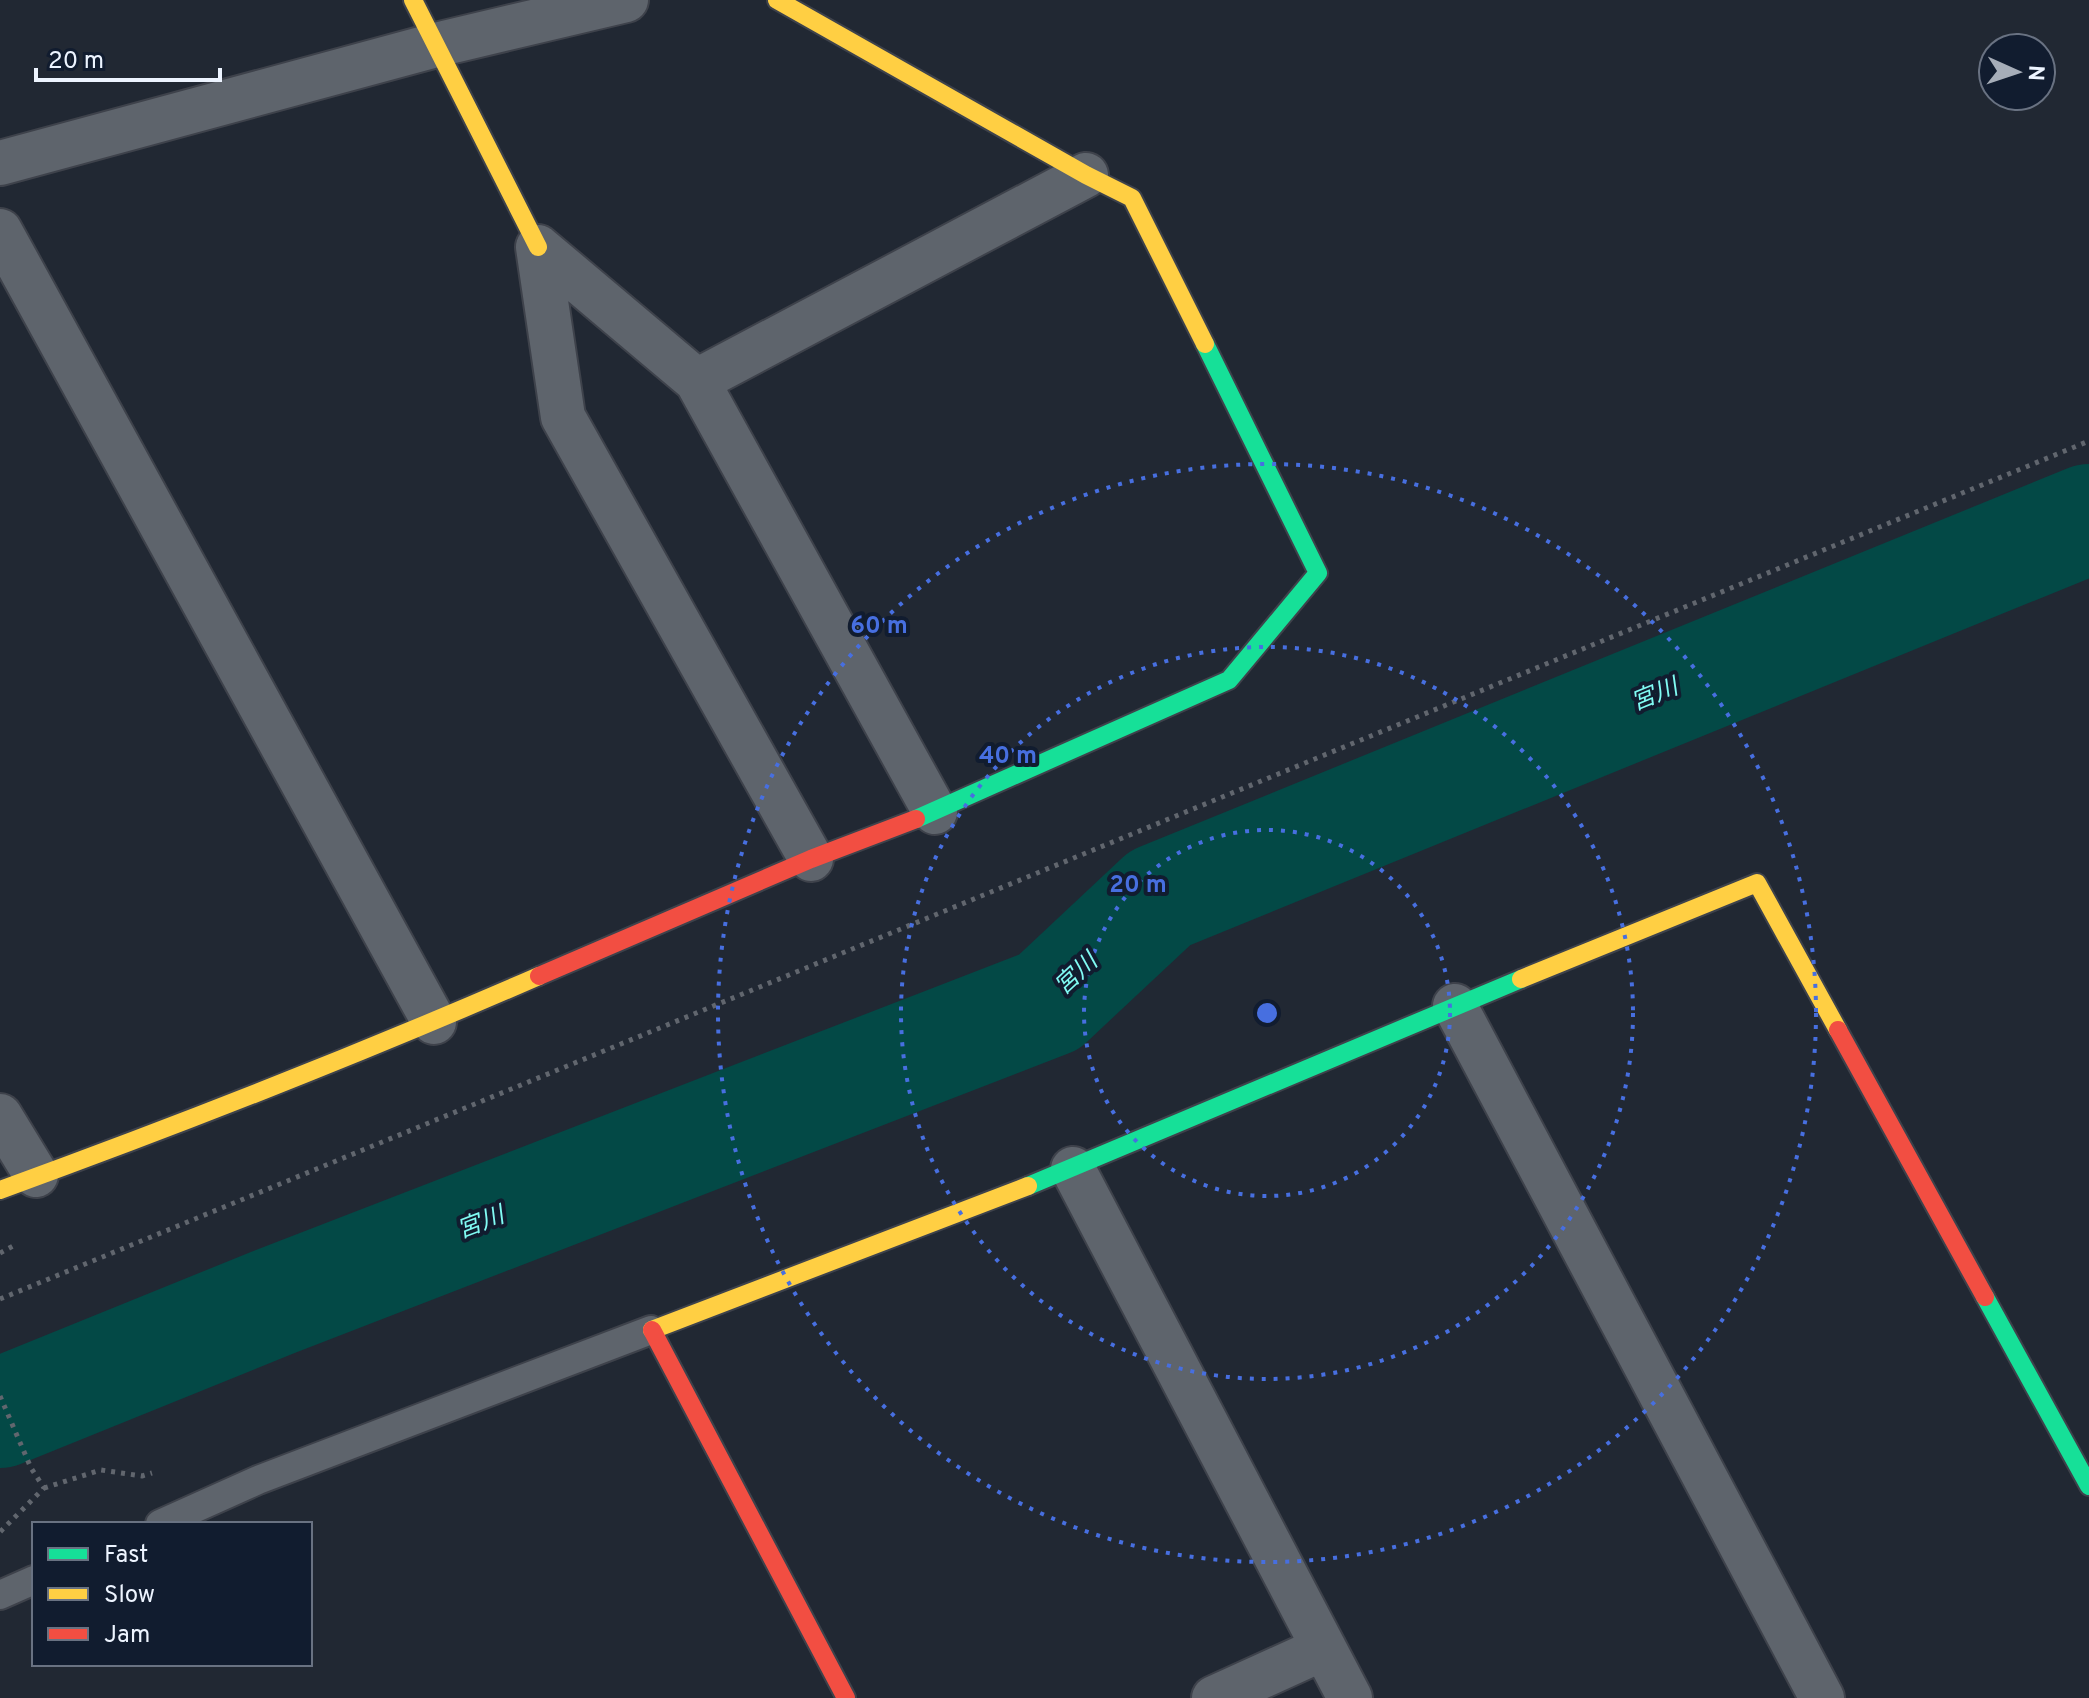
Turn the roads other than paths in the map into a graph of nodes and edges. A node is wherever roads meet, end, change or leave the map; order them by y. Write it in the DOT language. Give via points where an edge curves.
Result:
graph roads {
  1 [pos="413,0"];
  2 [pos="626,0"];
  3 [pos="777,0"];
  4 [pos="436,45"];
  5 [pos="0,163"];
  6 [pos="1086,175"];
  7 [pos="0,231"];
  8 [pos="538,247"];
  9 [pos="697,381"];
  10 [pos="935,812"];
  11 [pos="811,859"];
  12 [pos="1455,1006"];
  13 [pos="434,1022"];
  14 [pos="0,1116"];
  15 [pos="1073,1169"];
  16 [pos="18,1183"];
  17 [pos="651,1330"];
  18 [pos="2089,1486"];
  19 [pos="164,1522"];
  20 [pos="32,1581"];
  21 [pos="0,1595"];
  22 [pos="1324,1648"];
  23 [pos="846,1698"];
  24 [pos="1214,1698"];
  25 [pos="1350,1698"];
  26 [pos="1822,1698"];
  1 -- 4 [label="street"];
  2 -- 4 [label="street"];
  3 -- 6 [label="street"];
  4 -- 5 [label="street"];
  4 -- 8 [label="street"];
  6 -- 9 [label="street"];
  6 -- 10 [label="street" via="1132,198 1318,573 1229,680"];
  7 -- 13 [label="street"];
  8 -- 9 [label="street"];
  8 -- 11 [label="street" via="563,417"];
  9 -- 10 [label="street"];
  10 -- 11 [label="street"];
  11 -- 13 [label="street"];
  12 -- 15 [label="street"];
  12 -- 18 [label="street" via="1757,883"];
  12 -- 26 [label="street"];
  13 -- 16 [label="street"];
  14 -- 16 [label="street"];
  15 -- 17 [label="street"];
  15 -- 22 [label="street"];
  17 -- 19 [label="lane" via="258,1480"];
  17 -- 23 [label="street"];
  20 -- 21 [label="lane"];
  22 -- 24 [label="street"];
  22 -- 25 [label="street"];
}
